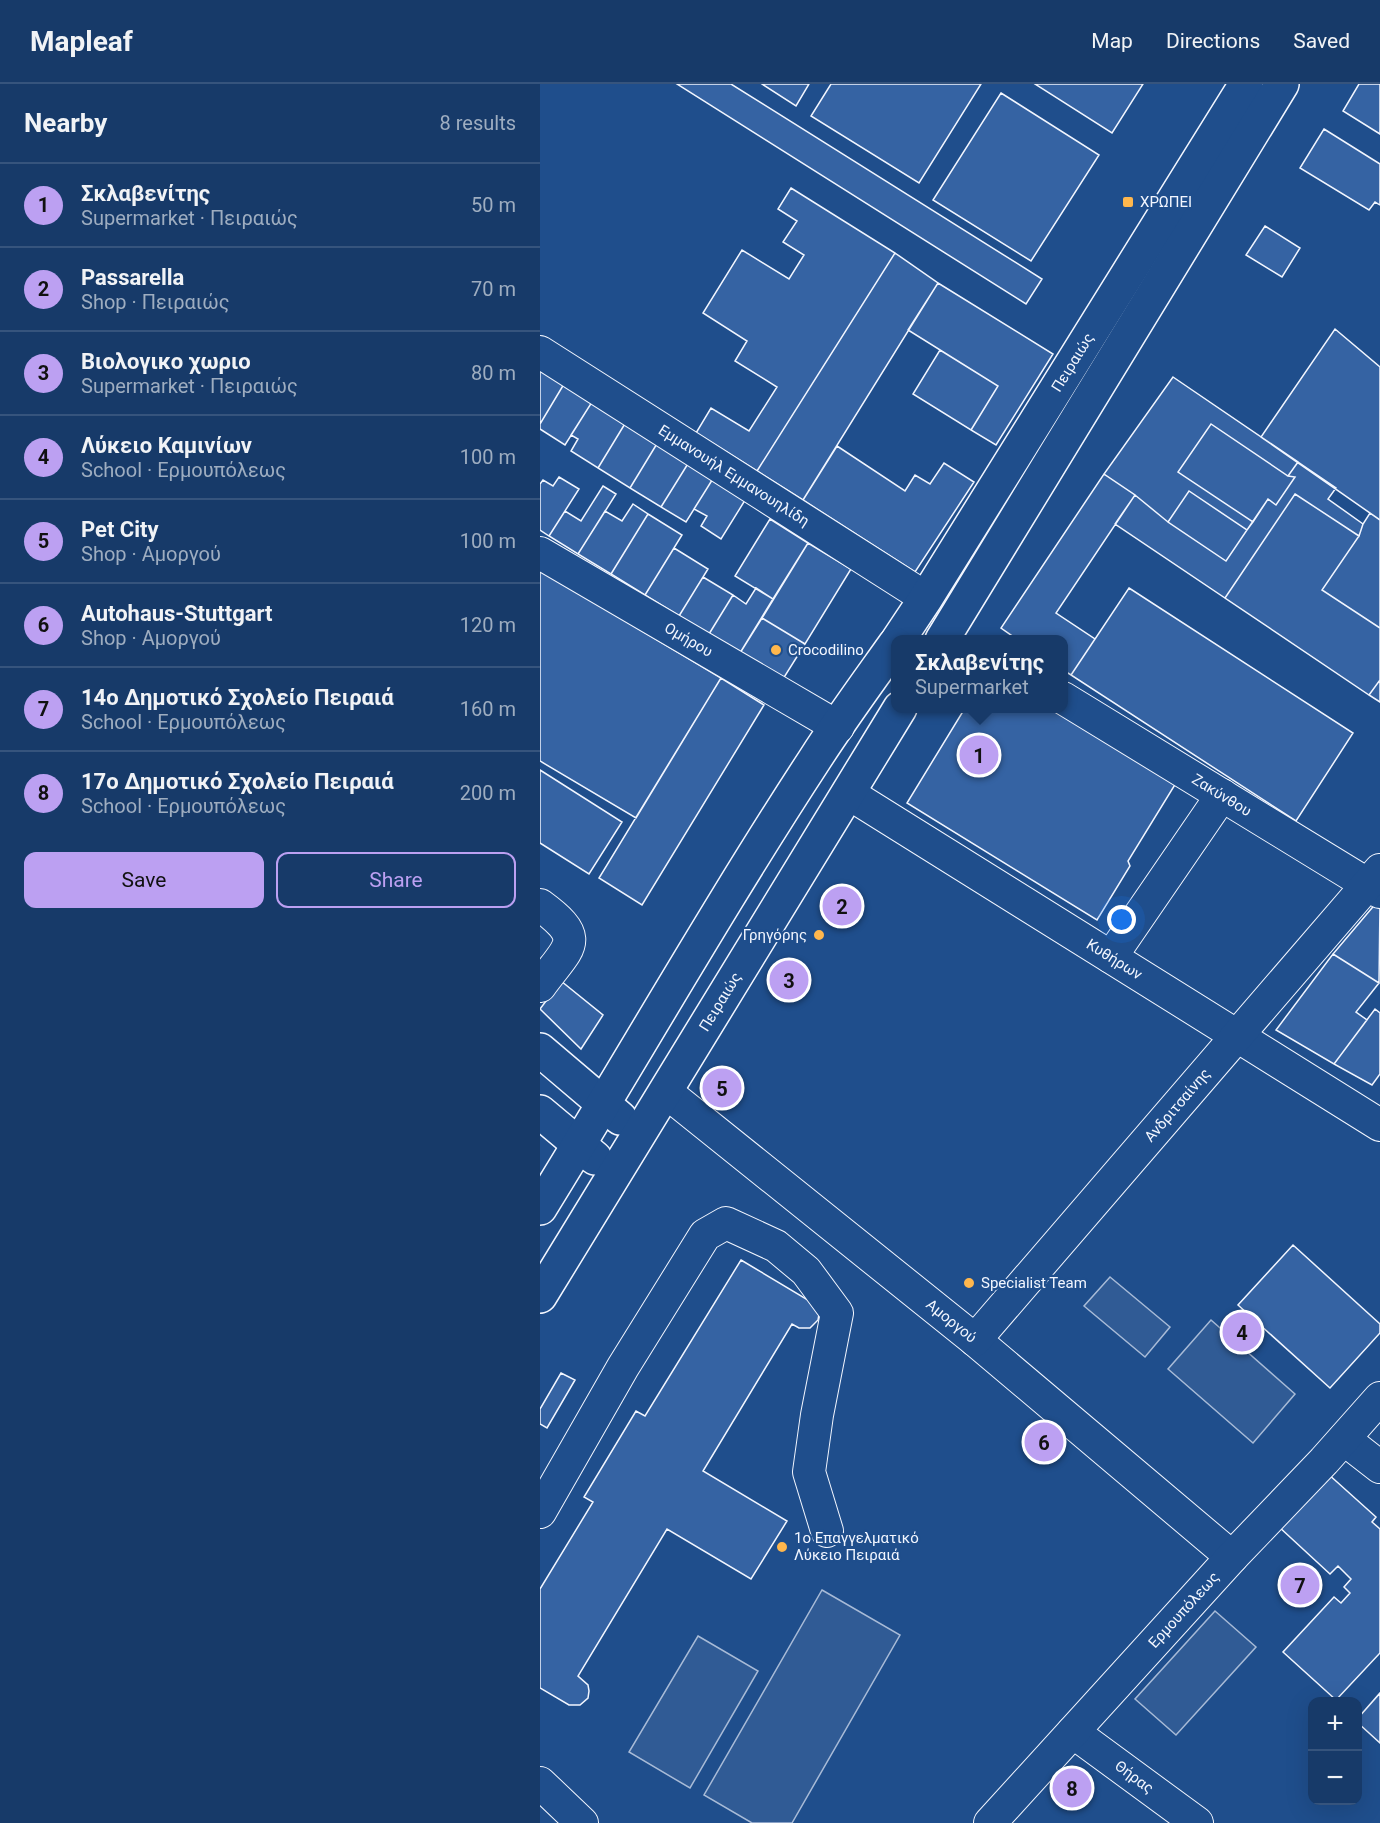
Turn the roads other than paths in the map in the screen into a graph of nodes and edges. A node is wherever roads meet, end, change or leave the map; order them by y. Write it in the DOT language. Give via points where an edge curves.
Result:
graph roads {
  1 [pos="1246,84"];
  2 [pos="1282,84"];
  3 [pos="540,352"];
  4 [pos="540,554"];
  5 [pos="926,598"];
  6 [pos="901,635"];
  7 [pos="954,635"];
  8 [pos="891,650"];
  9 [pos="1068,701"];
  10 [pos="897,713"];
  11 [pos="838,727"];
  12 [pos="848,793"];
  13 [pos="1222,795"];
  14 [pos="1376,882"];
  15 [pos="540,905"];
  16 [pos="1111,957"];
  17 [pos="540,986"];
  18 [pos="1238,1036"];
  19 [pos="540,1050"];
  20 [pos="666,1092"];
  21 [pos="604,1105"];
  22 [pos="540,1112"];
  23 [pos="1380,1125"];
  24 [pos="640,1135"];
  25 [pos="580,1144"];
  26 [pos="615,1174"];
  27 [pos="540,1208"];
  28 [pos="540,1296"];
  29 [pos="975,1340"];
  30 [pos="1380,1398"];
  31 [pos="1344,1439"];
  32 [pos="1380,1467"];
  33 [pos="540,1512"];
  34 [pos="827,1531"];
  35 [pos="1232,1557"];
  36 [pos="1073,1732"];
  37 [pos="540,1783"];
  38 [pos="582,1823"];
  39 [pos="990,1823"];
  40 [pos="1197,1823"];
  1 -- 5 [label="main road, Πειραιώς"];
  2 -- 7 [label="main road"];
  3 -- 5 [label="street, Εμμανουήλ Εμμανουηλίδη"];
  4 -- 11 [label="street, Ομήρου"];
  5 -- 6 [label="main road, Πειραιώς"];
  8 -- 11 [label="main road"];
  9 -- 13 [label="street, Ζακύνθου"];
  10 -- 12 [label="main road, Πειραιώς"];
  11 -- 21 [label="main road" via="726,900"];
  12 -- 16 [label="street, Κυθήρων"];
  12 -- 20 [label="main road, Πειραιώς"];
  13 -- 14 [label="street, Ζακύνθου"];
  13 -- 16 [label="street"];
  14 -- 18 [label="street, Ανδριτσαίνης"];
  15 -- 17 [label="street" via="566,927 570,939 568,950"];
  16 -- 18 [label="street, Κυθήρων"];
  18 -- 23 [label="street, Κυθήρων"];
  18 -- 29 [label="street, Ανδριτσαίνης"];
  19 -- 21 [label="main road"];
  20 -- 24 [label="main road, Πειραιώς"];
  20 -- 29 [label="street, Αμοργού"];
  21 -- 24 [label="main road"];
  21 -- 25 [label="main road"];
  22 -- 25 [label="main road"];
  24 -- 26 [label="main road, Πειραιώς"];
  25 -- 26 [label="main road"];
  25 -- 27 [label="main road"];
  26 -- 28 [label="main road, Πειραιώς"];
  29 -- 35 [label="street, Αμοργού"];
  30 -- 31 [label="street, Ερμουπόλεως"];
  31 -- 32 [label="street"];
  31 -- 35 [label="street, Ερμουπόλεως"];
  33 -- 34 [label="street" via="623,1366 705,1235 726,1223 776,1246 806,1271 837,1313 809,1472"];
  35 -- 36 [label="street, Ερμουπόλεως"];
  36 -- 39 [label="street, Ερμουπόλεως"];
  36 -- 40 [label="street, Θήρας"];
  37 -- 38 [label="street"];
}
